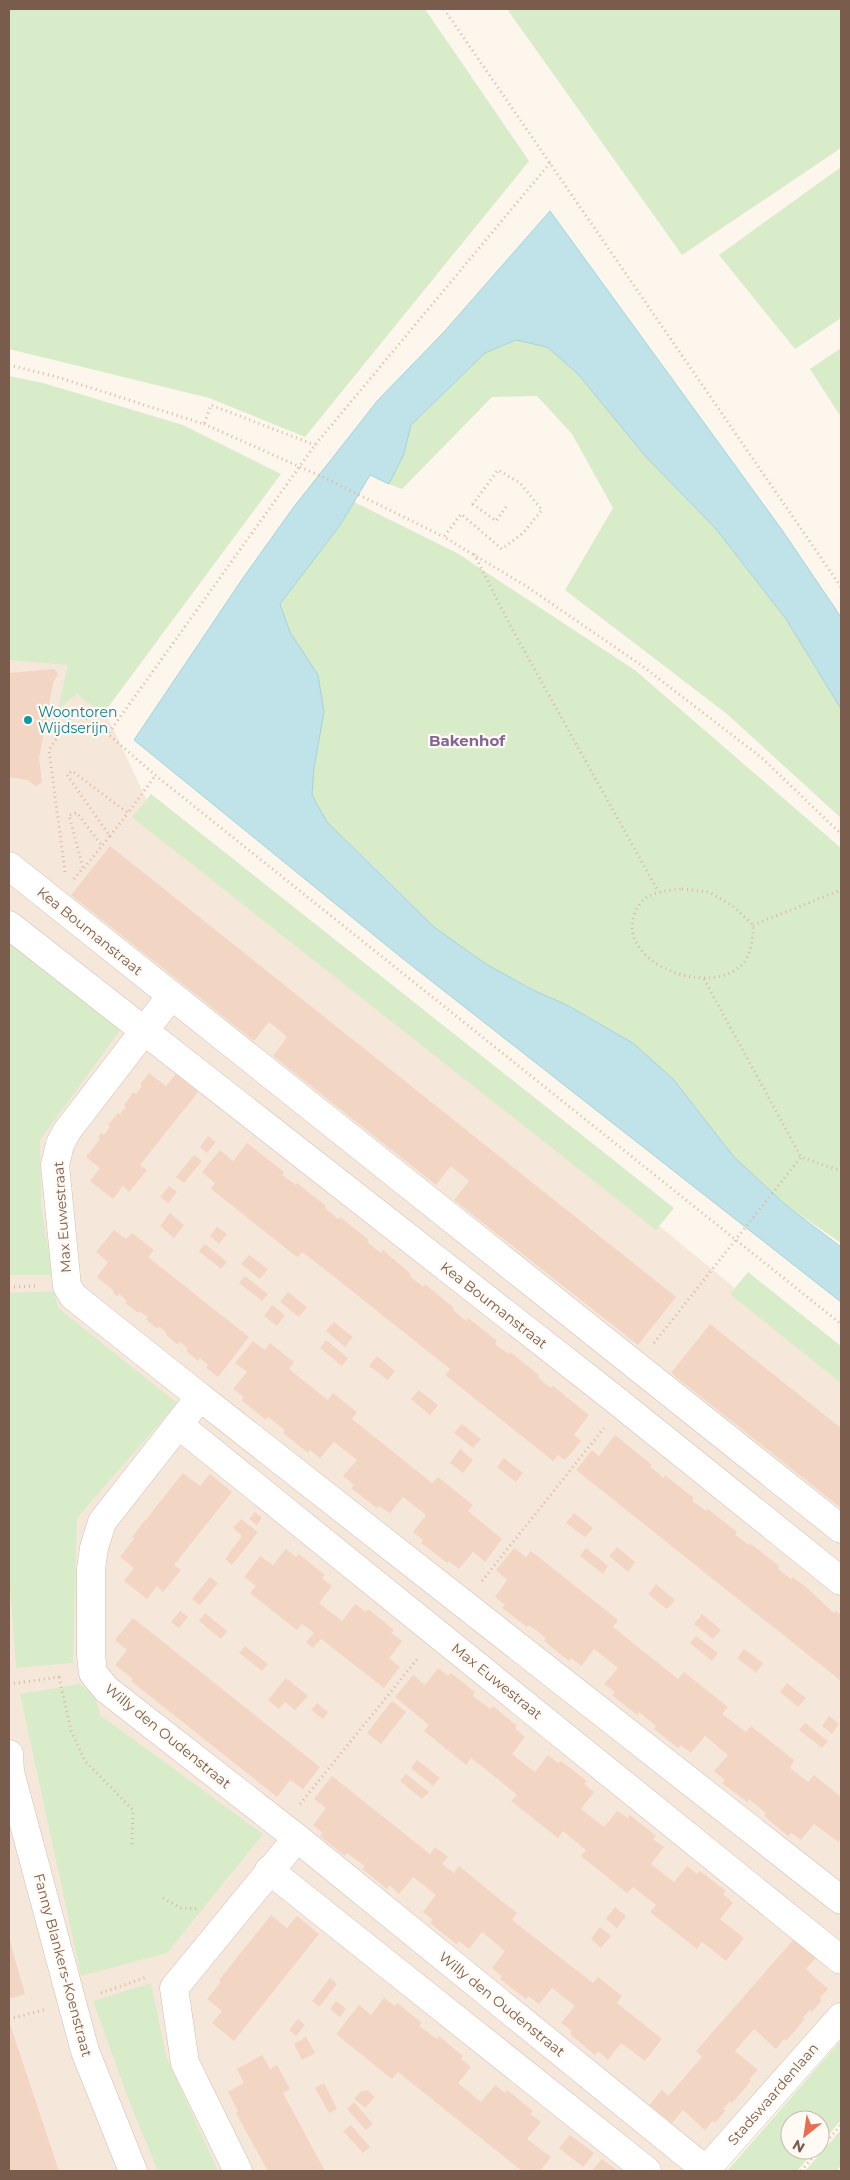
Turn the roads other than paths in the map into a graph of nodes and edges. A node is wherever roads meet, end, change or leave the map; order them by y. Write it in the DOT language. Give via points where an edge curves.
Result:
graph roads {
  1 [pos="9,866"];
  2 [pos="9,924"];
  3 [pos="171,996"];
  4 [pos="143,1032"];
  5 [pos="200,1398"];
  6 [pos="179,1425"];
  7 [pos="841,1529"];
  8 [pos="841,1582"];
  9 [pos="9,1754"];
  10 [pos="289,1832"];
  11 [pos="269,1870"];
  12 [pos="841,1900"];
  13 [pos="841,1960"];
  14 [pos="841,2017"];
  15 [pos="133,2171"];
  16 [pos="238,2171"];
  17 [pos="647,2171"];
  18 [pos="706,2171"];
  1 -- 3 [label="street, Kea Boumanstraat" via="61,895"];
  2 -- 4 [label="street, Kea Boumanstraat"];
  3 -- 4 [label="street"];
  3 -- 7 [label="street, Kea Boumanstraat"];
  4 -- 5 [label="street, Max Euwestraat" via="60,1144 55,1165 67,1286 73,1296"];
  4 -- 8 [label="street, Kea Boumanstraat" via="622,1406"];
  5 -- 6 [label="street"];
  5 -- 12 [label="street, Max Euwestraat"];
  6 -- 10 [label="street, Willy den Oudenstraat" via="102,1522 94,1548 92,1570 91,1655 94,1673 106,1688"];
  6 -- 13 [label="street, Max Euwestraat"];
  9 -- 15 [label="street, Fanny Blankers-Koenstraat" via="10,1772 85,2051"];
  10 -- 11 [label="street"];
  10 -- 18 [label="street, Willy den Oudenstraat"];
  11 -- 16 [label="street" via="174,1988 185,2063"];
  11 -- 17 [label="street"];
  14 -- 18 [label="street, Stadswaardenlaan"];
}
